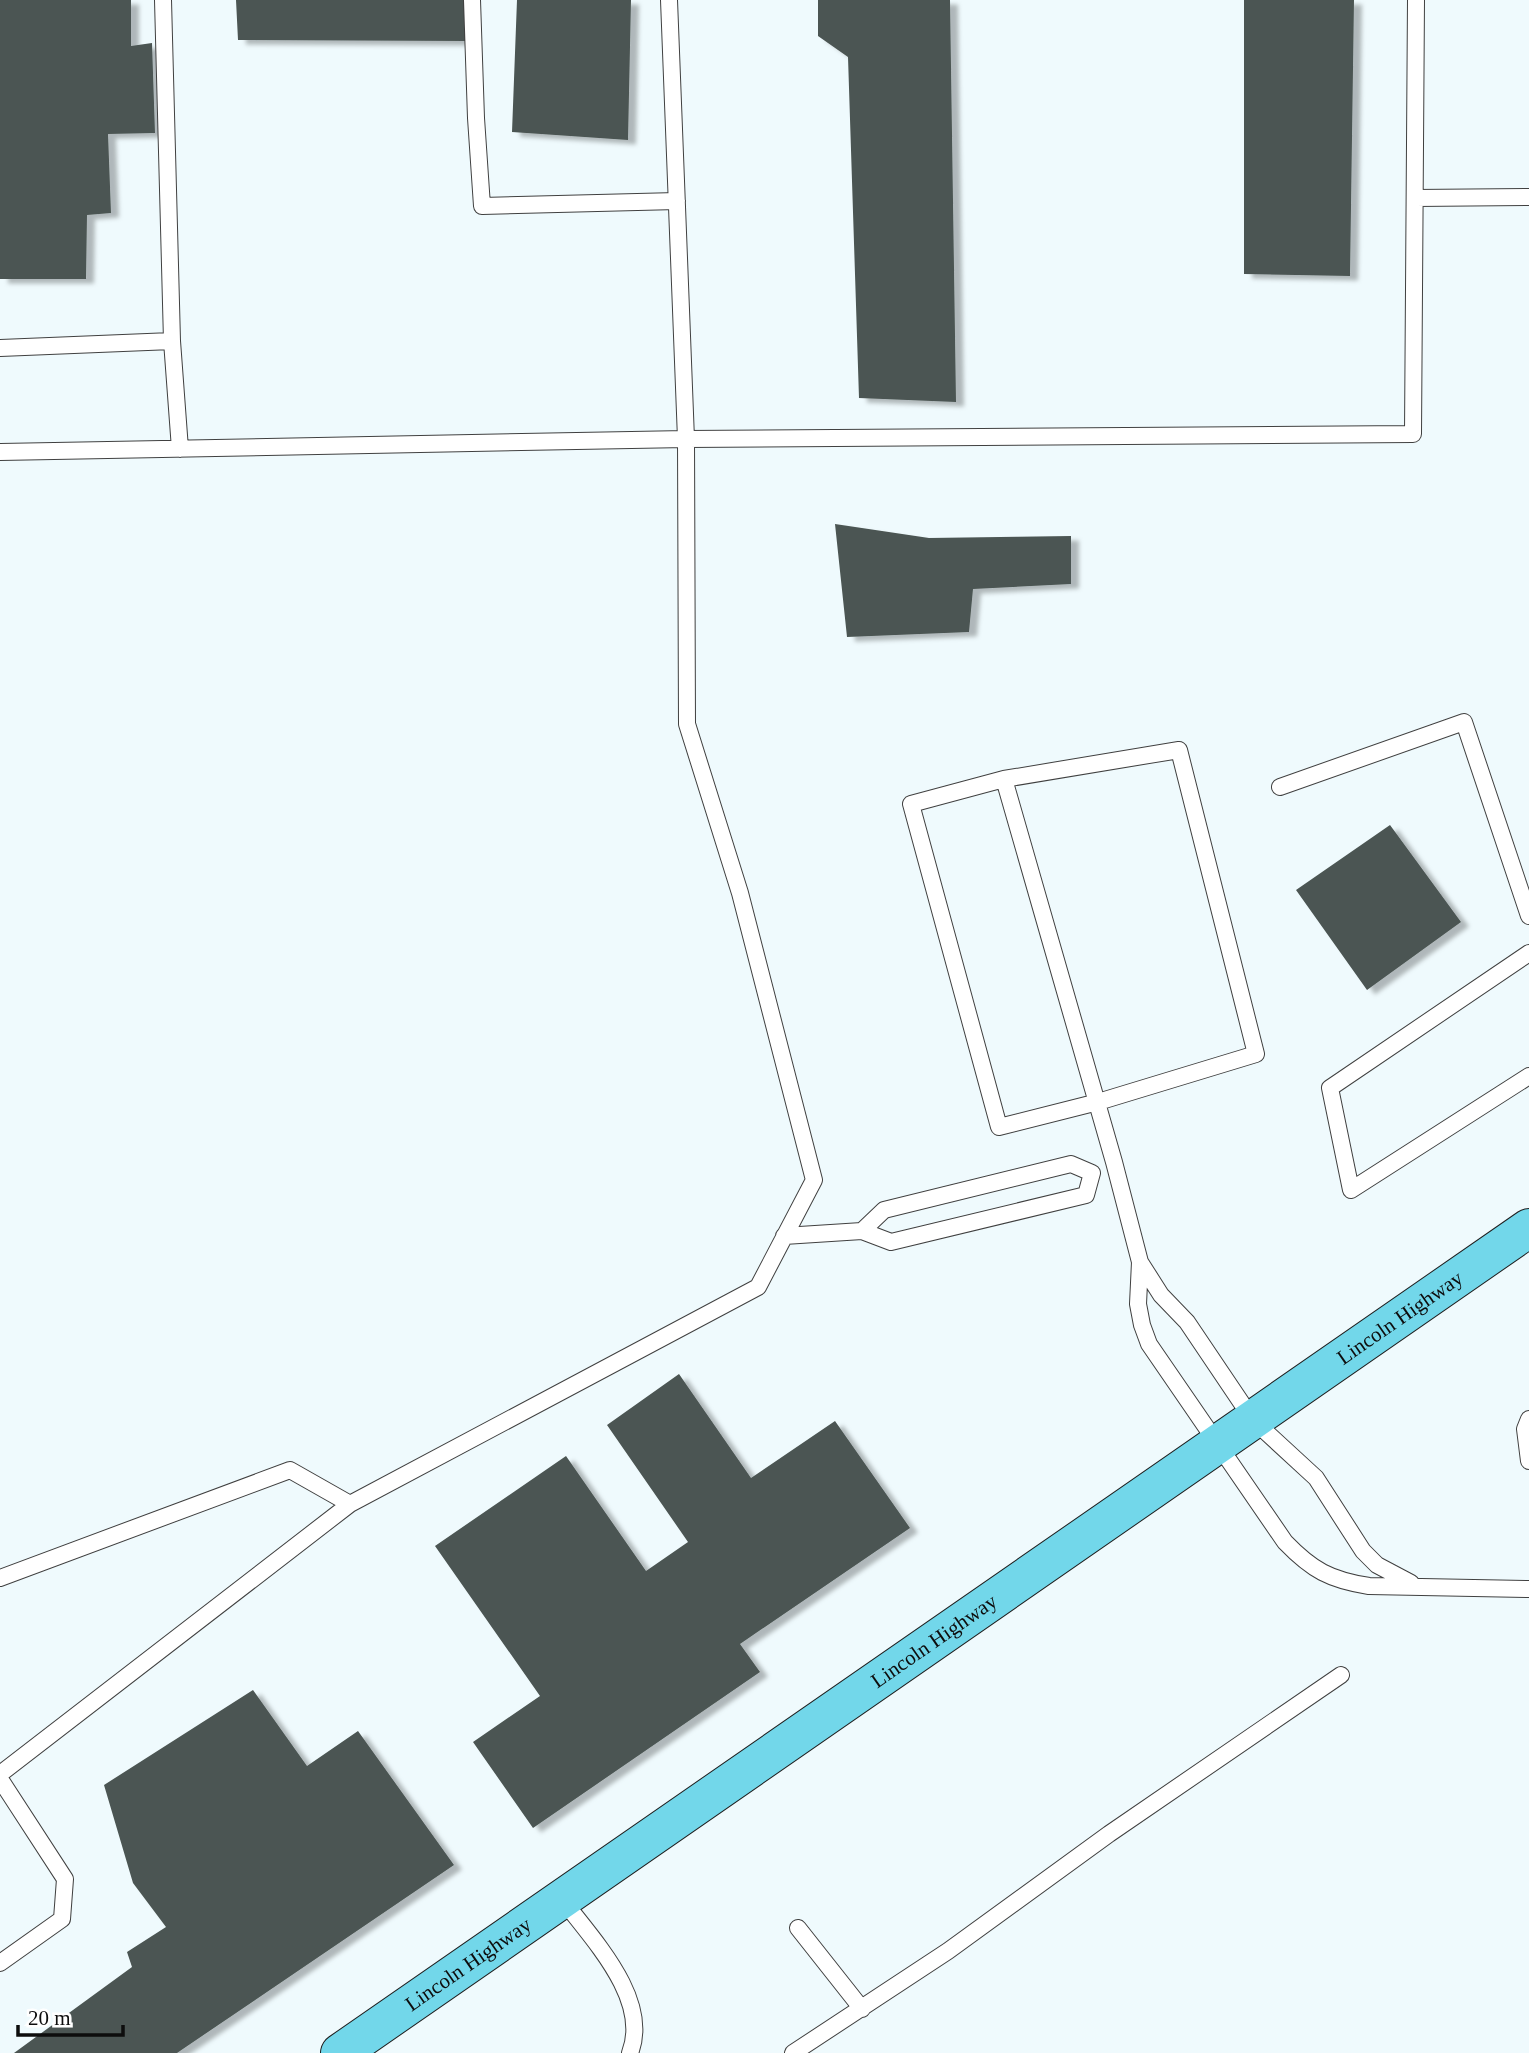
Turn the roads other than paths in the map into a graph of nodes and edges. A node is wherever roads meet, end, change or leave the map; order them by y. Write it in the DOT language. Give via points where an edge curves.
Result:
graph roads {
  1 [pos="163,0"];
  2 [pos="472,0"];
  3 [pos="669,0"];
  4 [pos="1416,0"];
  5 [pos="1529,197"];
  6 [pos="1415,198"];
  7 [pos="677,201"];
  8 [pos="172,341"];
  9 [pos="0,348"];
  10 [pos="686,439"];
  11 [pos="180,449"];
  12 [pos="0,452"];
  13 [pos="1004,779"];
  14 [pos="1280,787"];
  15 [pos="1529,916"];
  16 [pos="1529,953"];
  17 [pos="1529,1076"];
  18 [pos="1098,1102"];
  19 [pos="1114,1162"];
  20 [pos="1092,1173"];
  21 [pos="1529,1228"];
  22 [pos="862,1231"];
  23 [pos="784,1236"];
  24 [pos="1140,1262"];
  25 [pos="1253,1420"];
  26 [pos="1528,1425"];
  27 [pos="1218,1444"];
  28 [pos="1529,1461"];
  29 [pos="350,1504"];
  30 [pos="0,1578"];
  31 [pos="1422,1587"];
  32 [pos="1529,1589"];
  33 [pos="1342,1675"];
  34 [pos="0,1777"];
  35 [pos="562,1899"];
  36 [pos="798,1928"];
  37 [pos="2,1956"];
  38 [pos="862,2009"];
  39 [pos="340,2053"];
  40 [pos="630,2053"];
  41 [pos="793,2053"];
  1 -- 8 [label="lane"];
  2 -- 7 [label="lane" via="482,206"];
  3 -- 7 [label="lane"];
  4 -- 6 [label="lane"];
  5 -- 6 [label="lane"];
  6 -- 10 [label="lane" via="1413,434"];
  7 -- 10 [label="lane"];
  8 -- 9 [label="lane"];
  8 -- 11 [label="lane"];
  10 -- 11 [label="lane"];
  10 -- 23 [label="lane" via="687,724 740,893 814,1180"];
  11 -- 12 [label="lane"];
  13 -- 18 [label="lane"];
  13 -- 18 [label="lane" via="912,804 999,1127"];
  13 -- 18 [label="lane" via="1179,750 1256,1054"];
  14 -- 15 [label="lane" via="1464,722"];
  16 -- 17 [label="lane" via="1330,1088 1351,1190"];
  18 -- 19 [label="lane"];
  19 -- 20 [label="lane"];
  19 -- 24 [label="lane"];
  20 -- 22 [label="lane" via="1071,1164 884,1210"];
  20 -- 22 [label="lane" via="1086,1195 891,1242"];
  21 -- 25 [label="main road, Lincoln Highway"];
  22 -- 23 [label="lane"];
  23 -- 29 [label="lane" via="758,1287"];
  24 -- 25 [label="lane"];
  24 -- 27 [label="lane" via="1138,1304 1149,1345"];
  25 -- 27 [label="main road, Lincoln Highway"];
  25 -- 31 [label="lane" via="1316,1478 1377,1566"];
  26 -- 28 [label="lane"];
  27 -- 31 [label="lane" via="1302,1560 1343,1582"];
  27 -- 35 [label="main road, Lincoln Highway"];
  29 -- 30 [label="lane" via="290,1470"];
  29 -- 34 [label="lane"];
  31 -- 32 [label="lane"];
  33 -- 38 [label="lane"];
  34 -- 37 [label="lane" via="65,1880 62,1919"];
  35 -- 39 [label="main road, Lincoln Highway"];
  35 -- 40 [label="lane" via="630,2000 635,2035"];
  36 -- 38 [label="lane"];
  38 -- 41 [label="lane"];
}
